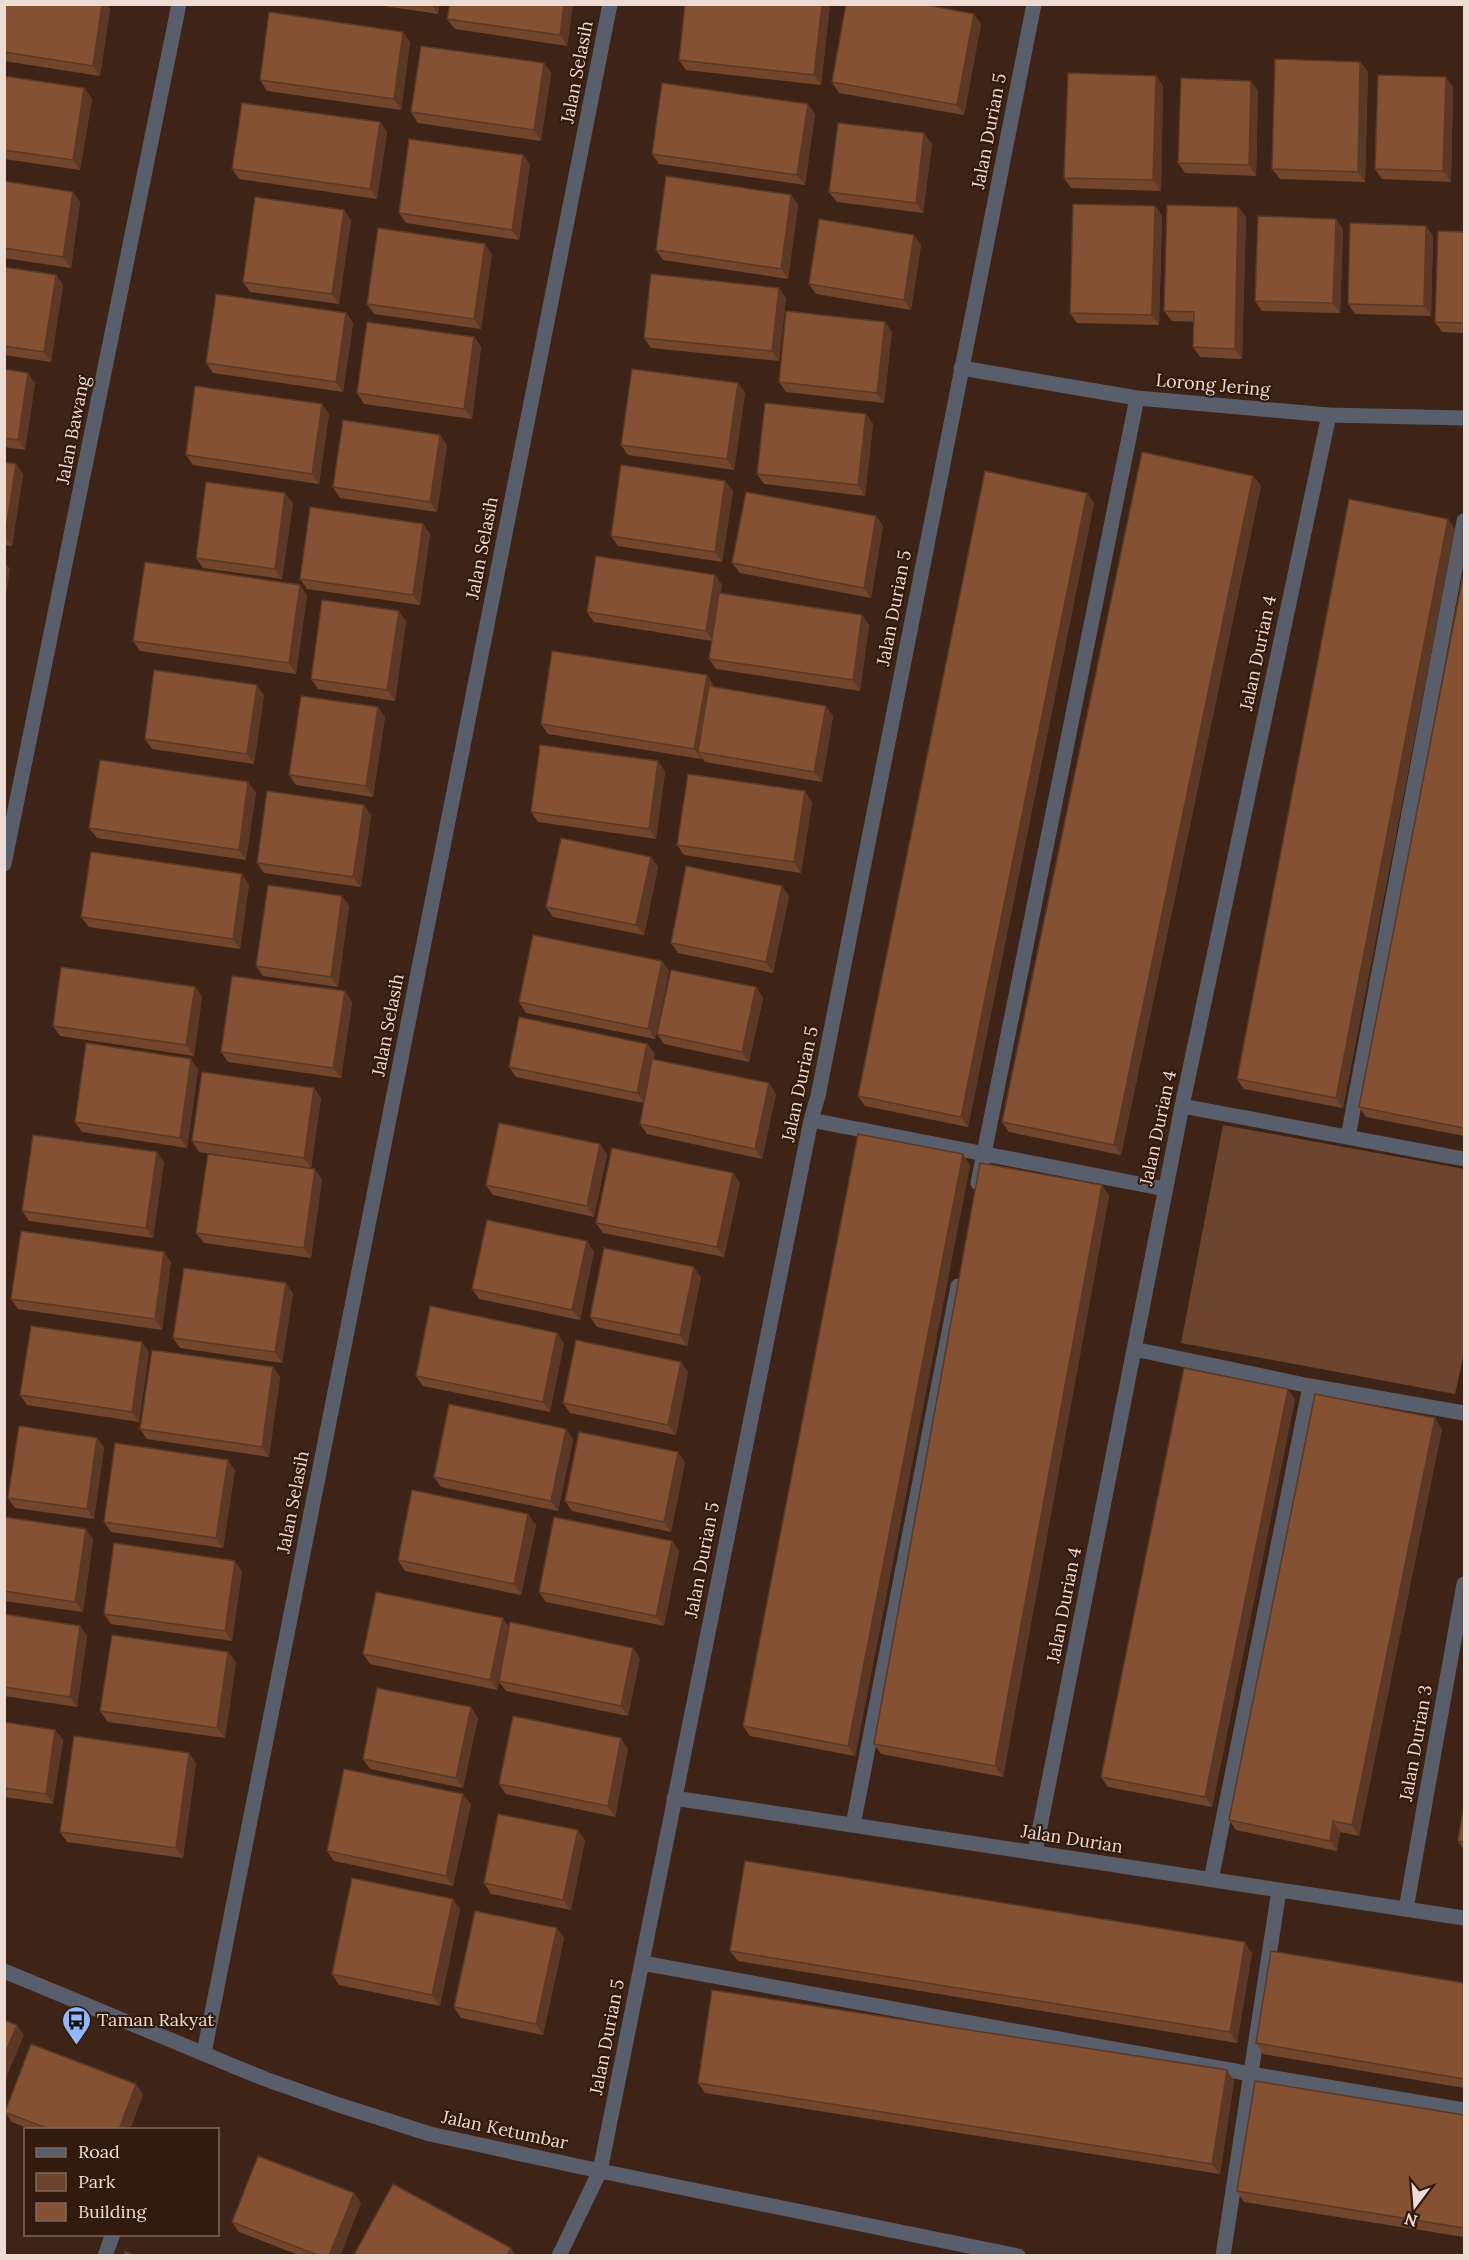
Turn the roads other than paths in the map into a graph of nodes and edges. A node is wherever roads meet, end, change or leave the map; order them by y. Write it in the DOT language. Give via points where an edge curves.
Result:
graph roads {
  1 [pos="179,4"];
  2 [pos="610,4"];
  3 [pos="1034,4"];
  4 [pos="961,368"];
  5 [pos="1137,399"];
  6 [pos="1329,415"];
  7 [pos="1464,418"];
  8 [pos="1464,521"];
  9 [pos="4,864"];
  10 [pos="1182,1106"];
  11 [pos="811,1120"];
  12 [pos="1348,1137"];
  13 [pos="984,1153"];
  14 [pos="1464,1159"];
  15 [pos="1165,1189"];
  16 [pos="975,1200"];
  17 [pos="961,1269"];
  18 [pos="1134,1349"];
  19 [pos="1310,1386"];
  20 [pos="1464,1413"];
  21 [pos="1464,1584"];
  22 [pos="674,1798"];
  23 [pos="853,1825"];
  24 [pos="1035,1852"];
  25 [pos="1211,1880"];
  26 [pos="1279,1890"];
  27 [pos="1406,1909"];
  28 [pos="1464,1918"];
  29 [pos="642,1963"];
  30 [pos="4,1971"];
  31 [pos="204,2053"];
  32 [pos="1251,2074"];
  33 [pos="1464,2110"];
  34 [pos="600,2171"];
  35 [pos="113,2236"];
  36 [pos="993,2253"];
  37 [pos="105,2256"];
  38 [pos="559,2256"];
  39 [pos="1018,2256"];
  40 [pos="1223,2256"];
  1 -- 9 [label="street, Jalan Bawang"];
  2 -- 31 [label="street, Jalan Selasih"];
  3 -- 4 [label="street, Jalan Durian 5"];
  4 -- 5 [label="street, Lorong Jering"];
  4 -- 11 [label="street, Jalan Durian 5"];
  5 -- 6 [label="street, Lorong Jering"];
  5 -- 13 [label="street"];
  6 -- 7 [label="street, Lorong Jering"];
  6 -- 10 [label="street, Jalan Durian 4"];
  8 -- 12 [label="street"];
  10 -- 12 [label="street"];
  10 -- 15 [label="street, Jalan Durian 4"];
  11 -- 13 [label="street"];
  11 -- 22 [label="street, Jalan Durian 5"];
  12 -- 14 [label="street"];
  13 -- 15 [label="street"];
  13 -- 16 [label="street"];
  15 -- 18 [label="street, Jalan Durian 4"];
  17 -- 23 [label="street"];
  18 -- 19 [label="street"];
  18 -- 24 [label="street, Jalan Durian 4"];
  19 -- 20 [label="street"];
  19 -- 25 [label="street"];
  21 -- 27 [label="street, Jalan Durian 3"];
  22 -- 23 [label="street, Jalan Durian"];
  22 -- 29 [label="street, Jalan Durian 5"];
  23 -- 24 [label="street, Jalan Durian"];
  24 -- 25 [label="street, Jalan Durian"];
  25 -- 26 [label="street, Jalan Durian"];
  26 -- 27 [label="street, Jalan Durian"];
  26 -- 32 [label="street"];
  27 -- 28 [label="street, Jalan Durian"];
  29 -- 32 [label="street"];
  29 -- 34 [label="street, Jalan Durian 5"];
  30 -- 31 [label="street, Jalan Ketumbar"];
  31 -- 34 [label="street, Jalan Ketumbar" via="265,2079 430,2134"];
  32 -- 33 [label="street"];
  32 -- 40 [label="street"];
  34 -- 36 [label="street, Jalan Ketumbar"];
  34 -- 38 [label="street, Jalan Durian 5"];
  35 -- 37 [label="street"];
  36 -- 39 [label="street, Jalan Ketumbar"];
}
